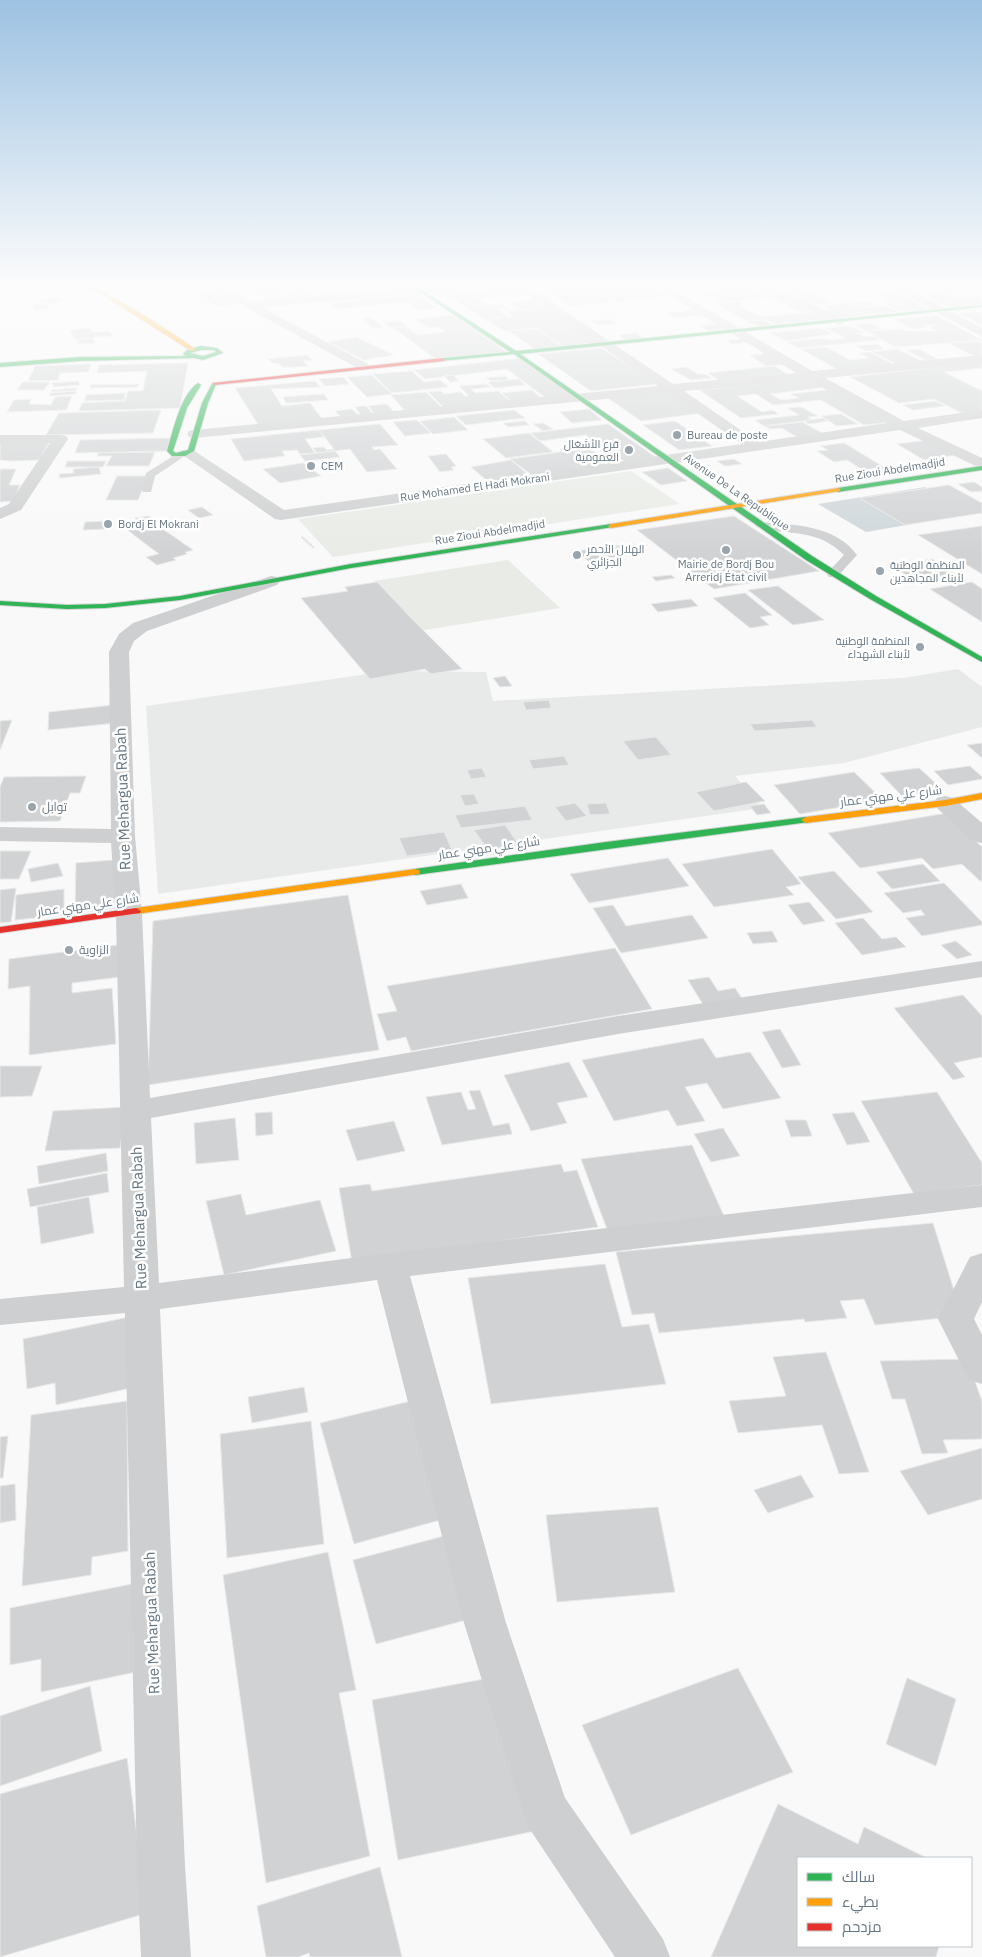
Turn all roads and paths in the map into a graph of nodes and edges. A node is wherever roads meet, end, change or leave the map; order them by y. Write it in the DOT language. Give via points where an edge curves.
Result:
graph roads {
  1 [pos="205,375"];
  2 [pos="209,375"];
  3 [pos="264,375"];
  4 [pos="551,375"];
  5 [pos="650,375"];
  6 [pos="805,375"];
  7 [pos="809,375"];
  8 [pos="208,380"];
  9 [pos="668,388"];
  10 [pos="583,397"];
  11 [pos="982,414"];
  12 [pos="903,426"];
  13 [pos="194,434"];
  14 [pos="0,439"];
  15 [pos="756,447"];
  16 [pos="183,454"];
  17 [pos="670,460"];
  18 [pos="982,466"];
  19 [pos="147,490"];
  20 [pos="735,507"];
  21 [pos="5,509"];
  22 [pos="281,515"];
  23 [pos="761,525"];
  24 [pos="335,569"];
  25 [pos="833,574"];
  26 [pos="271,581"];
  27 [pos="0,603"];
  28 [pos="982,660"];
  29 [pos="982,796"];
  30 [pos="945,803"];
  31 [pos="0,834"];
  32 [pos="123,836"];
  33 [pos="982,836"];
  34 [pos="129,913"];
  35 [pos="0,930"];
  36 [pos="982,970"];
  37 [pos="136,1111"];
  38 [pos="982,1196"];
  39 [pos="390,1266"];
  40 [pos="982,1266"];
  41 [pos="141,1298"];
  42 [pos="0,1312"];
  43 [pos="982,1370"];
  44 [pos="166,1957"];
  45 [pos="645,1957"];
  1 -- 8 [label="street"];
  2 -- 8 [label="street"];
  3 -- 8 [label="street"];
  4 -- 10 [label="street, Avenue De La Republique"];
  5 -- 9 [label="street"];
  6 -- 9 [label="street"];
  7 -- 12 [label="street"];
  8 -- 13 [label="street"];
  8 -- 16 [label="street" via="192,392 175,434 170,453"];
  9 -- 10 [label="street"];
  9 -- 15 [label="street"];
  10 -- 13 [label="street"];
  10 -- 17 [label="street, Avenue De La Republique"];
  11 -- 12 [label="street, Rue Mohamed El Hadi Mokrani"];
  12 -- 15 [label="street, Rue Mohamed El Hadi Mokrani"];
  12 -- 18 [label="street"];
  13 -- 16 [label="street" via="191,451"];
  14 -- 21 [label="street" via="61,439"];
  15 -- 17 [label="street, Rue Mohamed El Hadi Mokrani"];
  16 -- 19 [label="lane" via="150,475"];
  16 -- 22 [label="street"];
  17 -- 20 [label="street, Avenue De La Republique"];
  17 -- 22 [label="street, Rue Mohamed El Hadi Mokrani"];
  18 -- 20 [label="street, Rue Zioui Abdelmadjid"];
  20 -- 23 [label="street, Avenue De La Republique"];
  20 -- 24 [label="street, Rue Zioui Abdelmadjid"];
  22 -- 24 [label="path"];
  23 -- 25 [label="street, Avenue De La Republique"];
  23 -- 25 [label="lane" via="816,532 842,544 851,555"];
  24 -- 26 [label="street, Rue Zioui Abdelmadjid"];
  25 -- 28 [label="street, Avenue De La Republique"];
  26 -- 27 [label="street, Rue Zioui Abdelmadjid" via="180,598 123,604 67,607"];
  26 -- 32 [label="street, Rue Mehargua Rabah" via="140,627 126,638 119,652"];
  29 -- 30 [label="street, شارع علي مهني عمار"];
  30 -- 33 [label="street"];
  30 -- 34 [label="street, شارع علي مهني عمار" via="606,845"];
  31 -- 32 [label="street"];
  32 -- 34 [label="street, Rue Mehargua Rabah"];
  34 -- 35 [label="street, شارع علي مهني عمار"];
  34 -- 37 [label="street, Rue Mehargua Rabah"];
  36 -- 37 [label="street" via="618,1025"];
  37 -- 41 [label="street, Rue Mehargua Rabah"];
  38 -- 39 [label="street"];
  39 -- 41 [label="street"];
  39 -- 45 [label="street" via="485,1623 546,1811"];
  40 -- 43 [label="street" via="956,1319"];
  41 -- 42 [label="street"];
  41 -- 44 [label="street, Rue Mehargua Rabah"];
}
